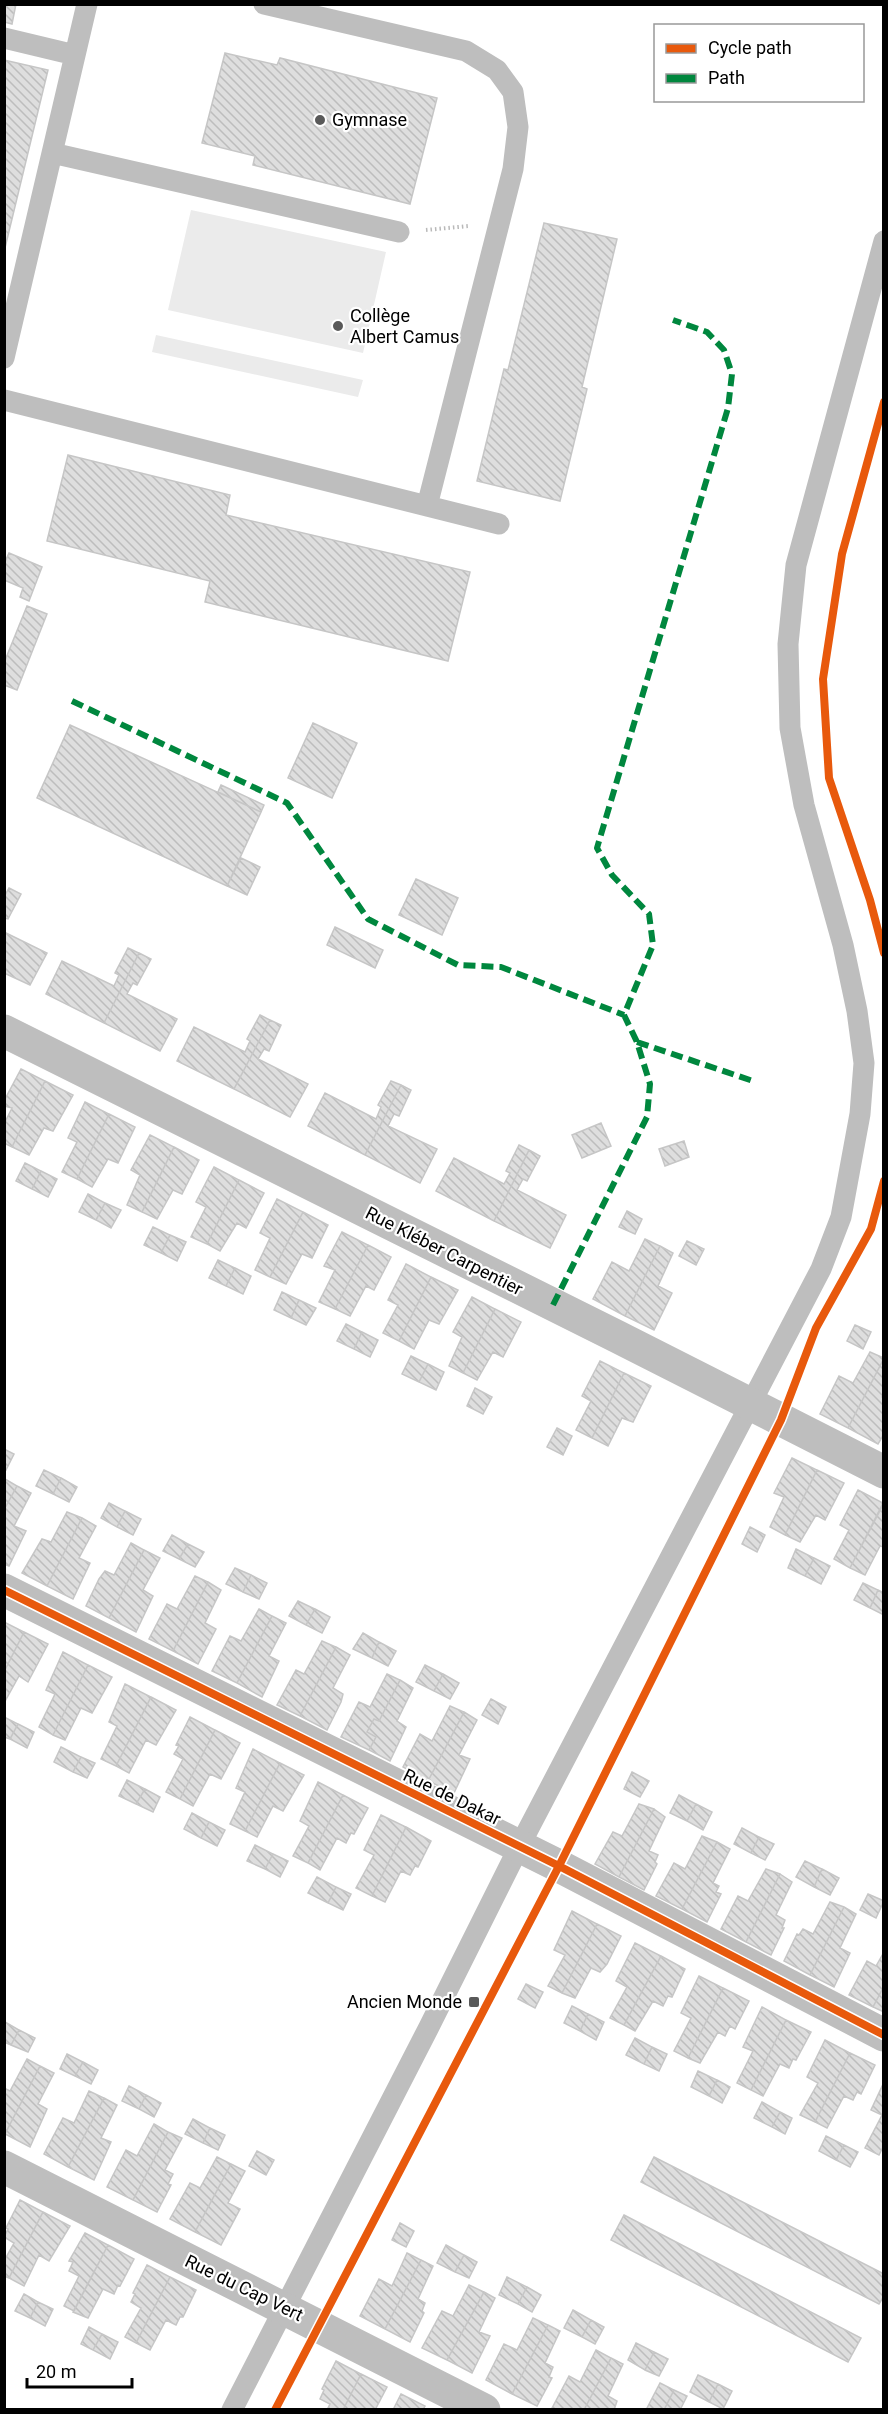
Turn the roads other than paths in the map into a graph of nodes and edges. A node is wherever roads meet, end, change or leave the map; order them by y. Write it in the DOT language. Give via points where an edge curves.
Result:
graph roads {
  1 [pos="87,4"];
  2 [pos="264,4"];
  3 [pos="4,39"];
  4 [pos="75,55"];
  5 [pos="52,153"];
  6 [pos="399,232"];
  7 [pos="884,241"];
  8 [pos="4,358"];
  9 [pos="4,400"];
  10 [pos="427,506"];
  11 [pos="499,524"];
  12 [pos="4,1031"];
  13 [pos="750,1404"];
  14 [pos="884,1473"];
  15 [pos="4,1590"];
  16 [pos="519,1847"];
  17 [pos="884,2035"];
  18 [pos="4,2167"];
  19 [pos="284,2308"];
  20 [pos="232,2409"];
  21 [pos="484,2409"];
  1 -- 4 [label="lane"];
  2 -- 10 [label="lane" via="466,51 497,70 513,92 518,127 513,169"];
  3 -- 4 [label="lane"];
  4 -- 5 [label="lane"];
  5 -- 6 [label="lane"];
  5 -- 8 [label="lane"];
  7 -- 13 [label="lane" via="796,565 788,644 790,728 804,805 857,1011 864,1063 860,1114 841,1217 821,1269"];
  9 -- 10 [label="lane"];
  10 -- 11 [label="lane"];
  12 -- 13 [label="street, Rue Kléber Carpentier"];
  13 -- 14 [label="street, Rue Kléber Carpentier"];
  13 -- 16 [label="lane"];
  15 -- 16 [label="street, Rue de Dakar"];
  16 -- 17 [label="street, Rue de Dakar"];
  16 -- 19 [label="lane"];
  18 -- 19 [label="street, Rue du Cap Vert"];
  19 -- 20 [label="lane"];
  19 -- 21 [label="street, Rue du Cap Vert"];
}
